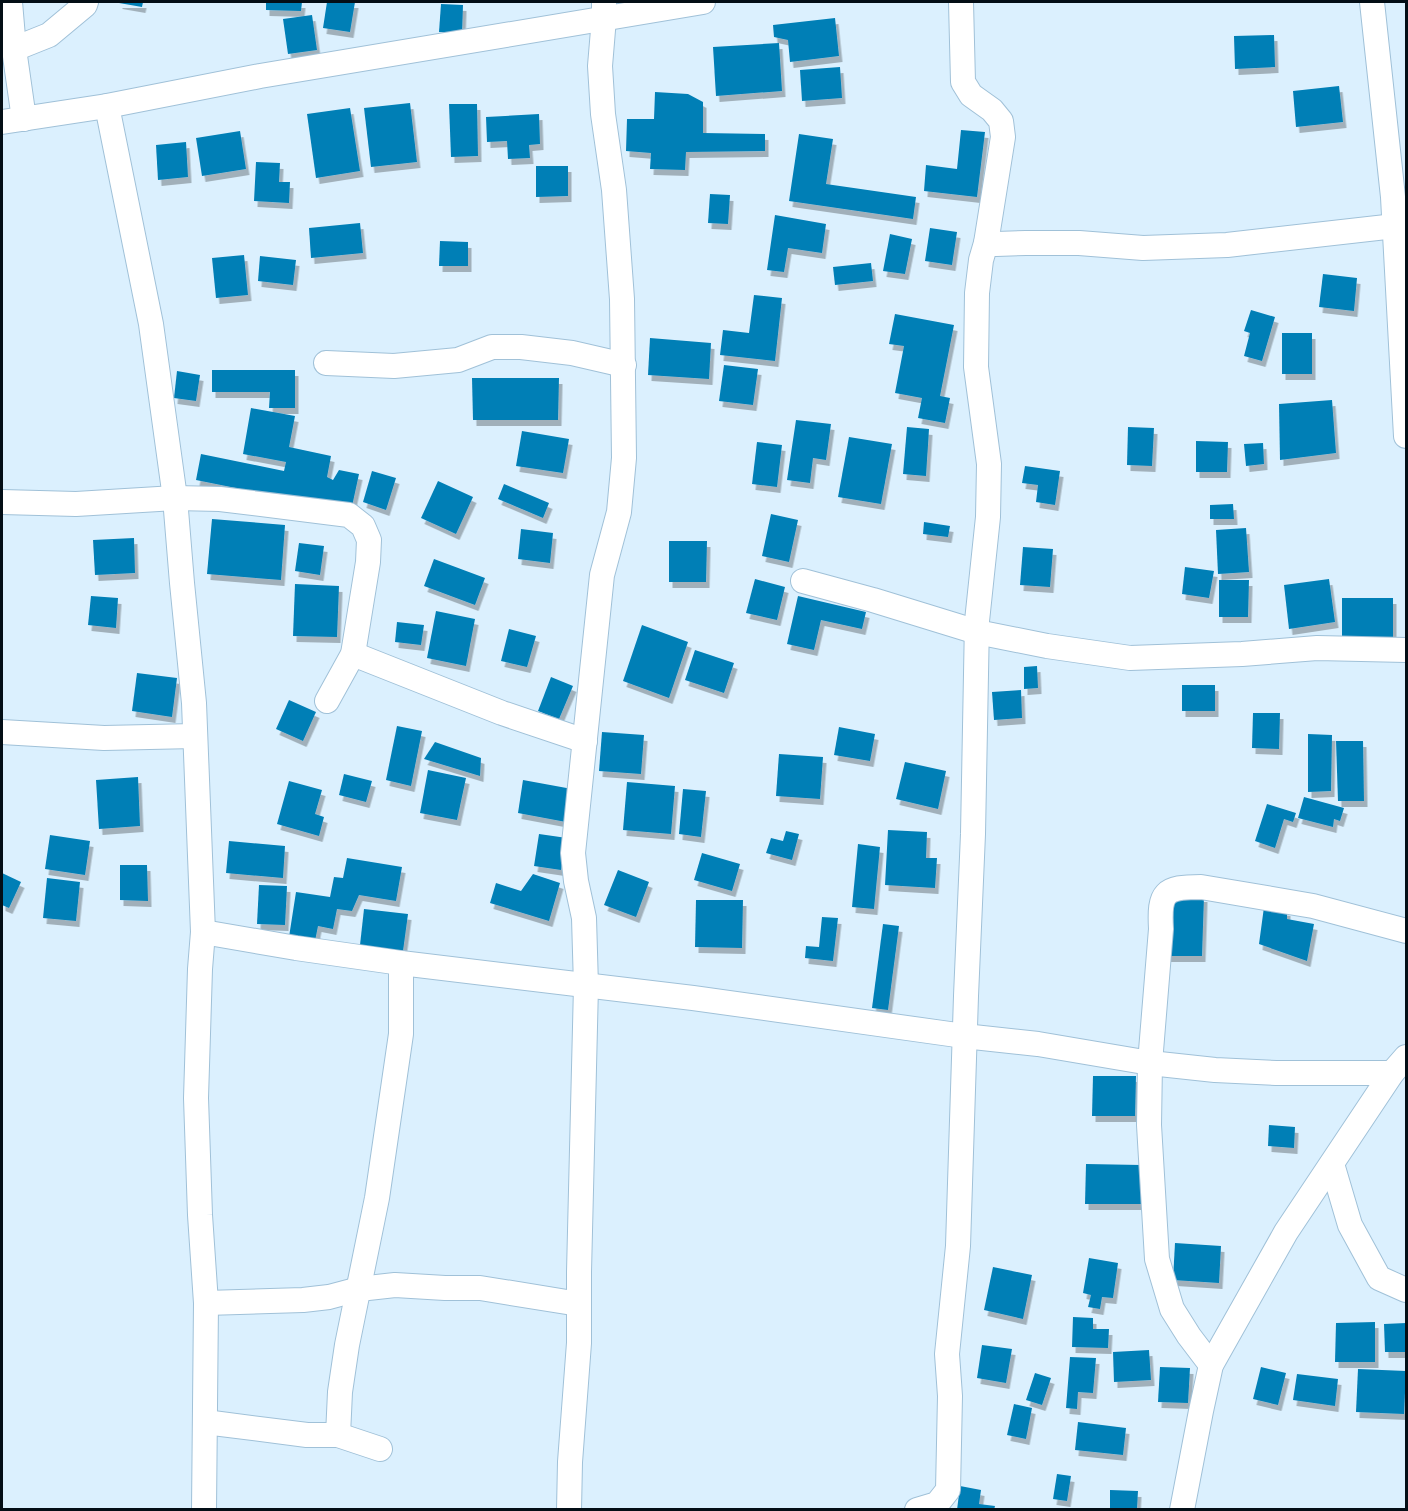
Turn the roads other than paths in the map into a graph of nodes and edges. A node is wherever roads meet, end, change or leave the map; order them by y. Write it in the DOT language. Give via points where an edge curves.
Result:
graph roads {
  1 [pos="10,2"];
  2 [pos="87,2"];
  3 [pos="704,2"];
  4 [pos="961,2"];
  5 [pos="1372,2"];
  6 [pos="604,10"];
  7 [pos="14,49"];
  8 [pos="107,106"];
  9 [pos="13,120"];
  10 [pos="1395,226"];
  11 [pos="986,243"];
  12 [pos="326,363"];
  13 [pos="624,365"];
  14 [pos="1407,436"];
  15 [pos="175,498"];
  16 [pos="2,502"];
  17 [pos="803,581"];
  18 [pos="977,632"];
  19 [pos="1407,650"];
  20 [pos="353,654"];
  21 [pos="327,701"];
  22 [pos="2,732"];
  23 [pos="195,736"];
  24 [pos="585,741"];
  25 [pos="1407,930"];
  26 [pos="203,932"];
  27 [pos="400,963"];
  28 [pos="586,986"];
  29 [pos="964,1036"];
  30 [pos="1150,1063"];
  31 [pos="1400,1065"];
  32 [pos="1332,1164"];
  33 [pos="359,1289"];
  34 [pos="1407,1290"];
  35 [pos="206,1303"];
  36 [pos="579,1304"];
  37 [pos="1212,1365"];
  38 [pos="205,1422"];
  39 [pos="338,1435"];
  40 [pos="380,1449"];
  41 [pos="204,1509"];
  42 [pos="569,1509"];
  43 [pos="918,1509"];
  44 [pos="1182,1509"];
  1 -- 7 [label="street"];
  2 -- 7 [label="street" via="49,35"];
  3 -- 6 [label="street"];
  4 -- 11 [label="street" via="963,82 971,95 1001,121 1003,137"];
  5 -- 10 [label="street"];
  6 -- 8 [label="street"];
  6 -- 13 [label="street" via="600,66 616,212"];
  7 -- 9 [label="street"];
  8 -- 9 [label="street"];
  8 -- 15 [label="street" via="151,324"];
  10 -- 11 [label="street" via="1227,245 1155,248"];
  10 -- 14 [label="street"];
  11 -- 18 [label="street" via="977,292 976,367 989,464 988,517"];
  12 -- 13 [label="street" via="394,366 458,360 492,347 521,347 572,352"];
  13 -- 24 [label="street" via="624,458 619,512 602,575"];
  15 -- 16 [label="street" via="76,504"];
  15 -- 20 [label="street" via="220,499 349,515 363,526 369,540 368,562"];
  15 -- 23 [label="street"];
  17 -- 18 [label="street"];
  18 -- 19 [label="street" via="1130,658 1317,648"];
  18 -- 29 [label="street"];
  20 -- 21 [label="street"];
  20 -- 24 [label="street"];
  22 -- 23 [label="street" via="104,738"];
  23 -- 26 [label="street"];
  24 -- 28 [label="street" via="573,852 585,918"];
  25 -- 30 [label="street" via="1313,906 1201,887 1171,890 1163,897 1160,911"];
  26 -- 27 [label="street"];
  26 -- 35 [label="street" via="196,1098"];
  27 -- 28 [label="street"];
  27 -- 33 [label="street" via="401,1034"];
  28 -- 29 [label="street"];
  28 -- 36 [label="street"];
  29 -- 30 [label="street"];
  29 -- 43 [label="street" via="958,1246 947,1354 948,1490 937,1504"];
  30 -- 31 [label="street" via="1256,1072"];
  30 -- 37 [label="street" via="1149,1125 1157,1259 1172,1310"];
  31 -- 32 [label="street"];
  32 -- 34 [label="street" via="1350,1225 1379,1278"];
  32 -- 37 [label="street" via="1286,1232"];
  33 -- 35 [label="street" via="303,1300"];
  33 -- 36 [label="street" via="396,1285 480,1288"];
  33 -- 39 [label="street" via="340,1392"];
  35 -- 38 [label="street"];
  36 -- 42 [label="street"];
  37 -- 44 [label="street"];
  38 -- 39 [label="street" via="307,1435"];
  38 -- 41 [label="street"];
  39 -- 40 [label="street"];
}
